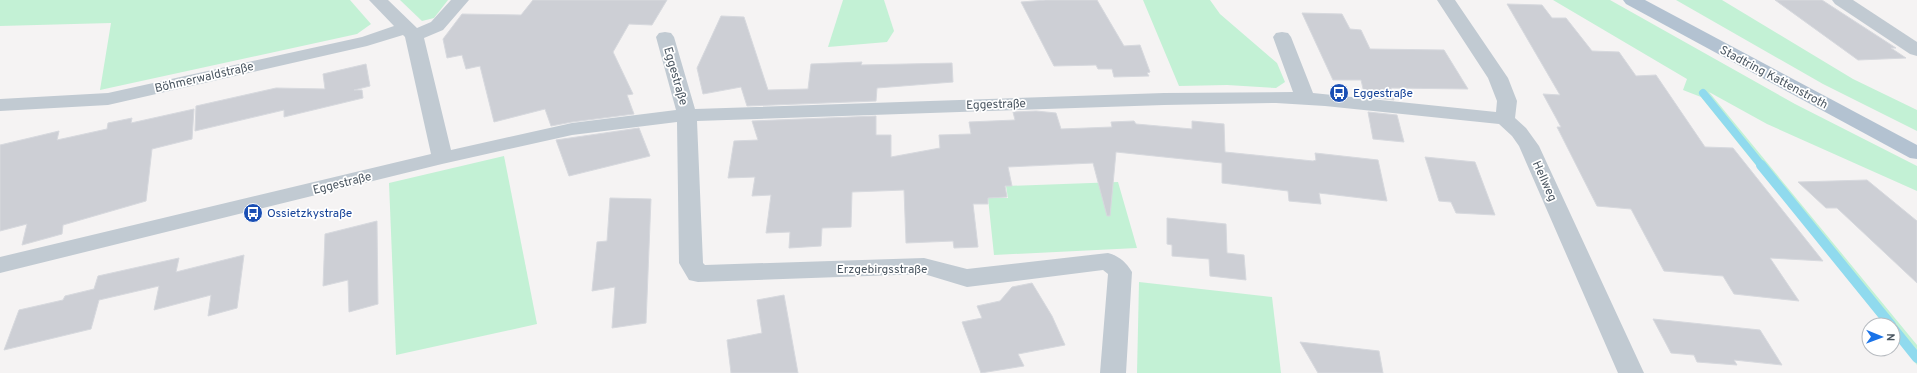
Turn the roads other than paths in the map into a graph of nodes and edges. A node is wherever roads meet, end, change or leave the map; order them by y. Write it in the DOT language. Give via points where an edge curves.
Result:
graph roads {
  1 [pos="378,0"];
  2 [pos="460,0"];
  3 [pos="1446,0"];
  4 [pos="1632,0"];
  5 [pos="1841,0"];
  6 [pos="409,32"];
  7 [pos="665,37"];
  8 [pos="1282,37"];
  9 [pos="1917,50"];
  10 [pos="1305,99"];
  11 [pos="0,105"];
  12 [pos="687,115"];
  13 [pos="1505,119"];
  14 [pos="1917,153"];
  15 [pos="442,158"];
  16 [pos="0,265"];
  17 [pos="1113,373"];
  18 [pos="1631,373"];
  1 -- 6 [label="street"];
  2 -- 6 [label="street, Böhmerwaldstraße" via="437,26"];
  3 -- 13 [label="street" via="1498,78 1507,101"];
  4 -- 14 [label="main road, Stadtring Kattenstroth"];
  5 -- 9 [label="street"];
  6 -- 11 [label="street, Böhmerwaldstraße" via="108,99"];
  6 -- 15 [label="street"];
  7 -- 12 [label="street, Eggestraße"];
  8 -- 10 [label="street"];
  10 -- 12 [label="street, Eggestraße" via="1156,99"];
  10 -- 13 [label="street, Eggestraße"];
  12 -- 15 [label="street, Eggestraße" via="572,129"];
  12 -- 17 [label="street, Erzgebirgsstraße" via="691,263 698,274 924,266 967,278 1108,261 1120,272"];
  13 -- 18 [label="street, Hellweg" via="1529,146"];
  15 -- 16 [label="street, Eggestraße"];
}
